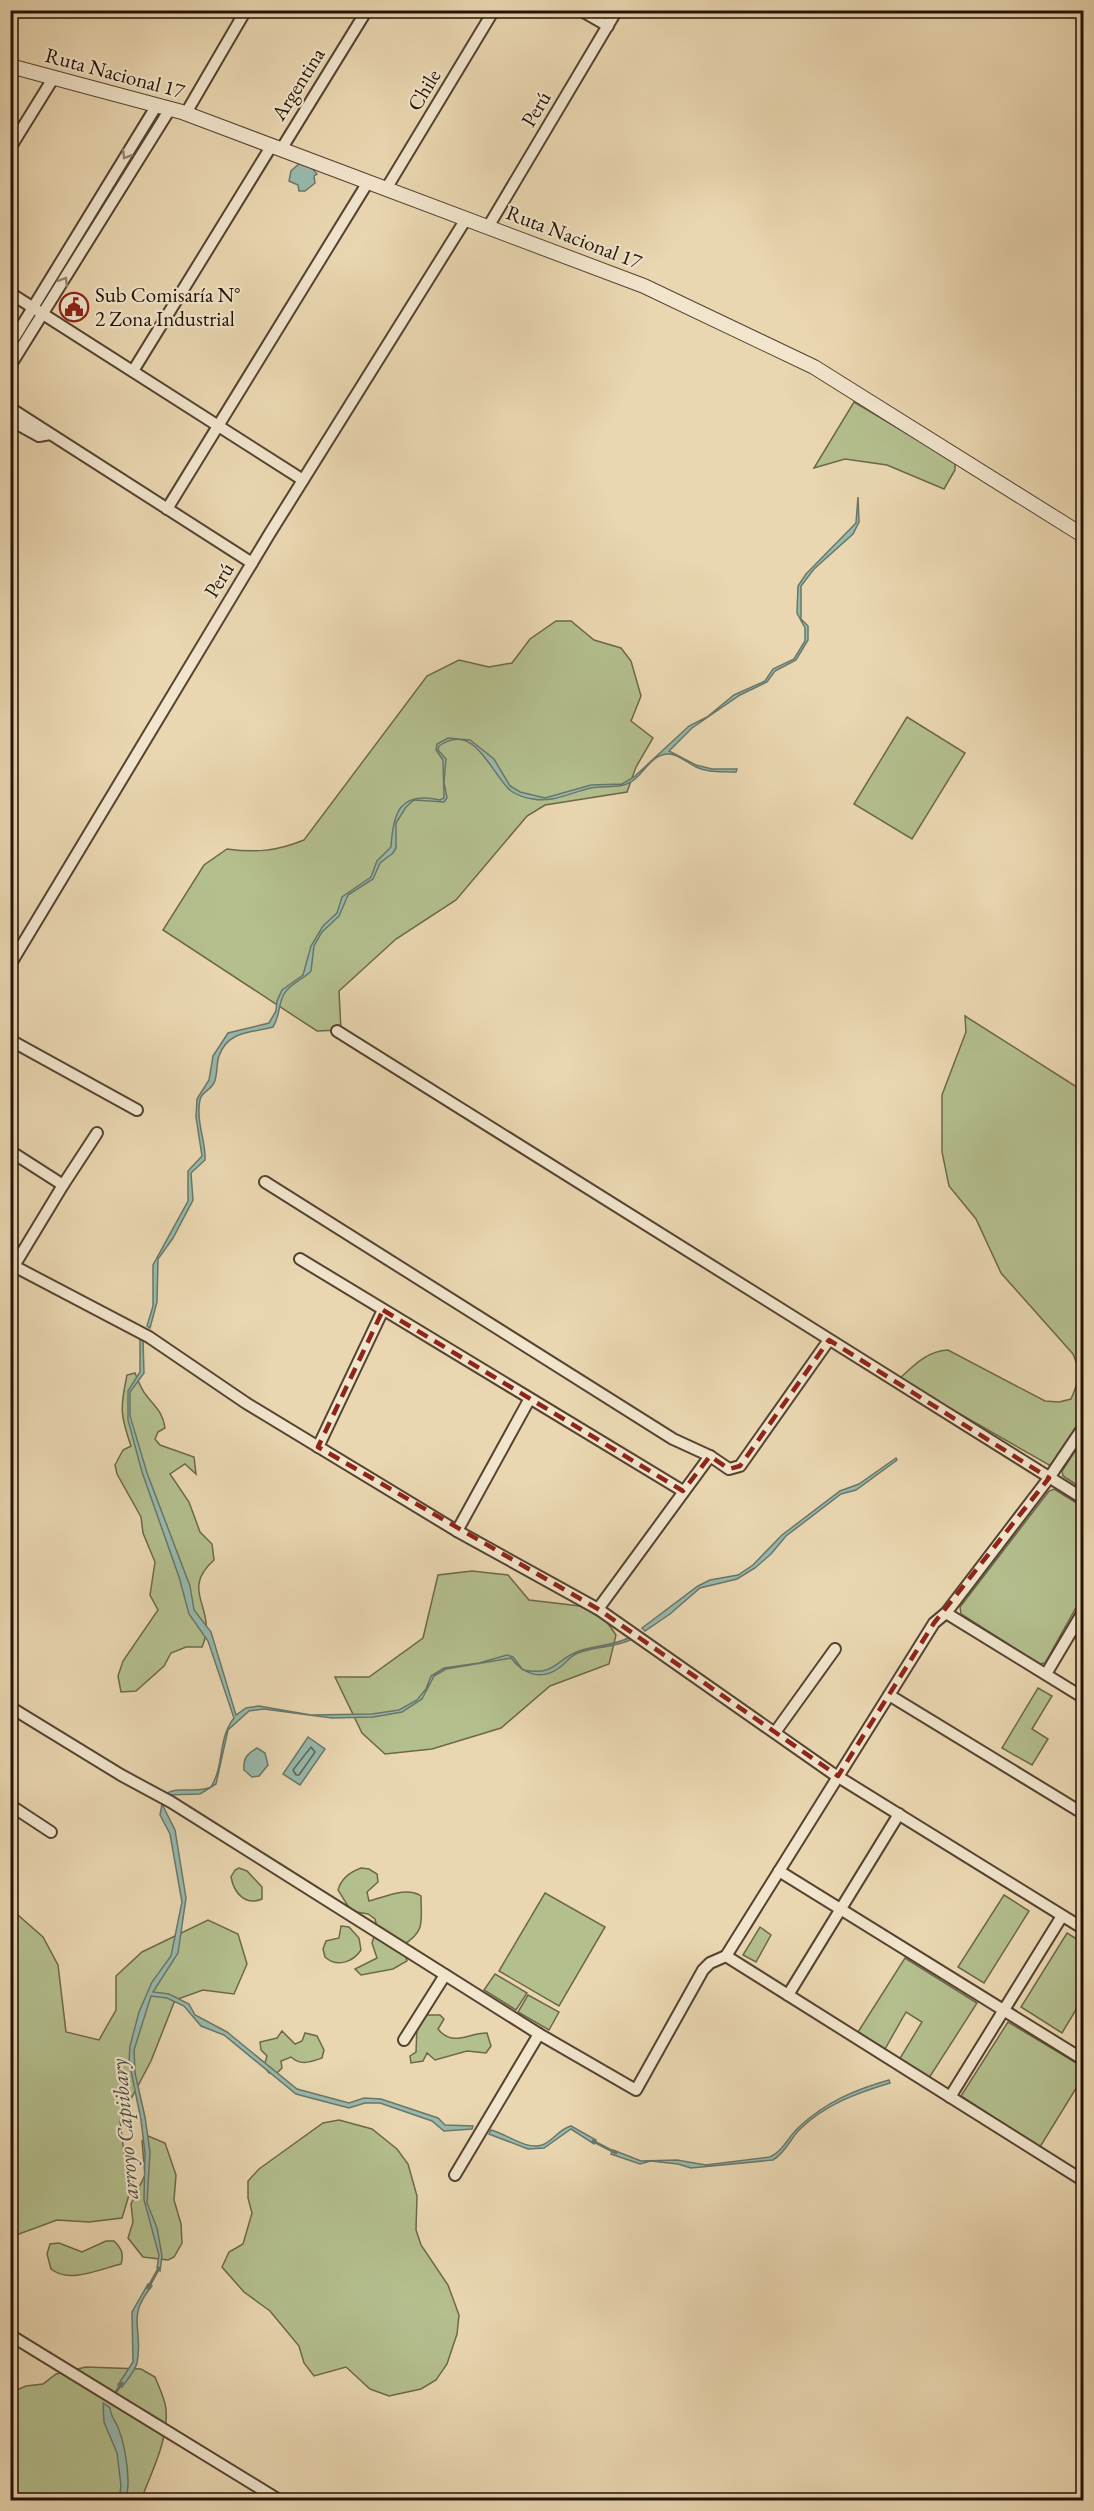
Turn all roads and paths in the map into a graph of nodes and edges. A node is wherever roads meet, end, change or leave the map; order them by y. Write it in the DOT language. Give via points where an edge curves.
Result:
graph roads {
  1 [pos="246,10"];
  2 [pos="367,10"];
  3 [pos="494,10"];
  4 [pos="580,10"];
  5 [pos="617,10"];
  6 [pos="608,26"];
  7 [pos="10,66"];
  8 [pos="54,77"];
  9 [pos="164,107"];
  10 [pos="186,113"];
  11 [pos="10,122"];
  12 [pos="23,125"];
  13 [pos="277,146"];
  14 [pos="10,148"];
  15 [pos="368,182"];
  16 [pos="386,189"];
  17 [pos="466,219"];
  18 [pos="488,227"];
  19 [pos="10,293"];
  20 [pos="39,310"];
  21 [pos="10,345"];
  22 [pos="10,366"];
  23 [pos="132,371"];
  24 [pos="10,408"];
  25 [pos="10,420"];
  26 [pos="220,427"];
  27 [pos="51,434"];
  28 [pos="303,480"];
  29 [pos="167,509"];
  30 [pos="1083,536"];
  31 [pos="252,563"];
  32 [pos="10,965"];
  33 [pos="337,1031"];
  34 [pos="10,1040"];
  35 [pos="137,1110"];
  36 [pos="97,1133"];
  37 [pos="10,1151"];
  38 [pos="265,1182"];
  39 [pos="63,1185"];
  40 [pos="300,1259"];
  41 [pos="12,1265"];
  42 [pos="383,1310"];
  43 [pos="829,1340"];
  44 [pos="529,1400"];
  45 [pos="1083,1426"];
  46 [pos="318,1446"];
  47 [pos="710,1456"];
  48 [pos="1049,1478"];
  49 [pos="683,1491"];
  50 [pos="1083,1498"];
  51 [pos="457,1531"];
  52 [pos="598,1609"];
  53 [pos="1083,1610"];
  54 [pos="946,1613"];
  55 [pos="834,1649"];
  56 [pos="1046,1674"];
  57 [pos="889,1695"];
  58 [pos="1083,1698"];
  59 [pos="10,1707"];
  60 [pos="776,1731"];
  61 [pos="838,1776"];
  62 [pos="10,1805"];
  63 [pos="899,1814"];
  64 [pos="1083,1814"];
  65 [pos="51,1832"];
  66 [pos="779,1871"];
  67 [pos="841,1909"];
  68 [pos="1062,1916"];
  69 [pos="1083,1929"];
  70 [pos="726,1956"];
  71 [pos="445,1975"];
  72 [pos="788,1995"];
  73 [pos="1004,2010"];
  74 [pos="539,2034"];
  75 [pos="404,2040"];
  76 [pos="1083,2060"];
  77 [pos="950,2097"];
  78 [pos="455,2175"];
  79 [pos="1083,2181"];
  80 [pos="10,2335"];
  81 [pos="279,2500"];
  1 -- 10 [label="street"];
  2 -- 13 [label="street, Argentina"];
  3 -- 16 [label="street, Chile"];
  4 -- 6 [label="street"];
  5 -- 6 [label="street, Perú"];
  6 -- 18 [label="street, Perú"];
  7 -- 8 [label="street, Ruta Nacional 17"];
  8 -- 9 [label="street, Ruta Nacional 17"];
  8 -- 12 [label="street"];
  9 -- 10 [label="street, Ruta Nacional 17"];
  9 -- 20 [label="street"];
  10 -- 13 [label="street, Ruta Nacional 17"];
  11 -- 12 [label="street"];
  12 -- 14 [label="street"];
  13 -- 15 [label="street, Ruta Nacional 17"];
  13 -- 23 [label="street, Argentina"];
  15 -- 16 [label="street, Ruta Nacional 17"];
  15 -- 26 [label="street"];
  16 -- 17 [label="street, Ruta Nacional 17"];
  17 -- 18 [label="street, Ruta Nacional 17"];
  17 -- 28 [label="street, Perú"];
  18 -- 30 [label="street, Ruta Nacional 17" via="644,286 814,367"];
  19 -- 20 [label="street"];
  20 -- 21 [label="street"];
  20 -- 22 [label="street"];
  20 -- 23 [label="street"];
  23 -- 26 [label="street"];
  24 -- 27 [label="street"];
  25 -- 27 [label="street" via="39,436"];
  26 -- 28 [label="street"];
  26 -- 29 [label="street"];
  27 -- 29 [label="street"];
  28 -- 31 [label="street, Perú"];
  29 -- 31 [label="street"];
  31 -- 32 [label="street, Perú"];
  33 -- 43 [label="street"];
  34 -- 35 [label="street"];
  36 -- 39 [label="street"];
  37 -- 39 [label="street"];
  38 -- 47 [label="street" via="673,1438"];
  39 -- 41 [label="street"];
  40 -- 42 [label="street"];
  41 -- 46 [label="street" via="149,1337"];
  42 -- 44 [label="street"];
  42 -- 46 [label="street"];
  43 -- 47 [label="street" via="740,1466 729,1469"];
  43 -- 48 [label="street"];
  44 -- 49 [label="street"];
  44 -- 51 [label="street"];
  45 -- 48 [label="street"];
  46 -- 51 [label="street"];
  47 -- 49 [label="street"];
  48 -- 50 [label="street"];
  48 -- 54 [label="street"];
  49 -- 52 [label="street"];
  51 -- 52 [label="street"];
  52 -- 60 [label="street"];
  53 -- 56 [label="street"];
  54 -- 56 [label="street"];
  54 -- 57 [label="street" via="934,1623"];
  55 -- 60 [label="street"];
  56 -- 58 [label="street"];
  57 -- 61 [label="street"];
  57 -- 64 [label="street"];
  59 -- 71 [label="street" via="171,1802"];
  60 -- 61 [label="street"];
  61 -- 63 [label="street"];
  61 -- 66 [label="street"];
  62 -- 65 [label="street"];
  63 -- 67 [label="street"];
  63 -- 68 [label="street"];
  66 -- 67 [label="street"];
  66 -- 70 [label="street"];
  67 -- 72 [label="street"];
  67 -- 73 [label="street"];
  68 -- 69 [label="street"];
  68 -- 73 [label="street"];
  70 -- 72 [label="street"];
  70 -- 74 [label="street" via="703,1970 636,2090"];
  71 -- 74 [label="street"];
  71 -- 75 [label="street"];
  72 -- 77 [label="street"];
  73 -- 76 [label="street"];
  73 -- 77 [label="street"];
  74 -- 78 [label="street"];
  77 -- 79 [label="street"];
  80 -- 81 [label="street"];
}
